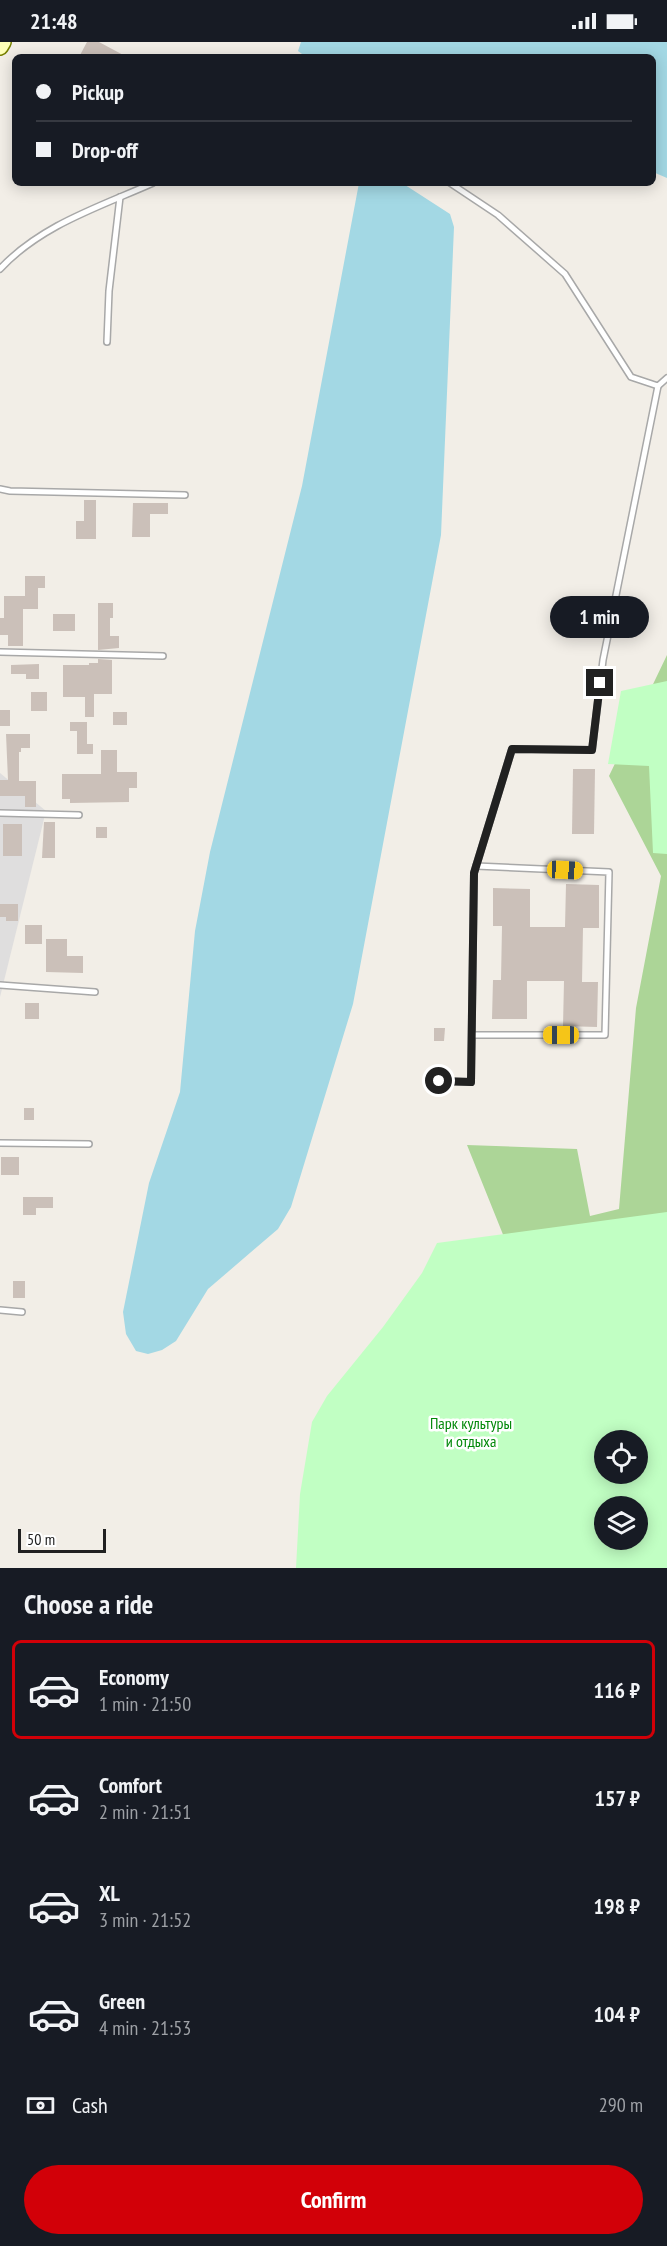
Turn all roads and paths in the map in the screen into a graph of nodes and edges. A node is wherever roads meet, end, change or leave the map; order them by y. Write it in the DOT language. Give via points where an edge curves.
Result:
graph roads {
  1 [pos="3,42"];
  2 [pos="0,47"];
  3 [pos="146,186"];
  4 [pos="454,186"];
  5 [pos="120,197"];
  6 [pos="0,269"];
  7 [pos="107,342"];
  8 [pos="667,378"];
  9 [pos="658,386"];
  10 [pos="0,489"];
  11 [pos="185,495"];
  12 [pos="0,652"];
  13 [pos="163,656"];
  14 [pos="0,813"];
  15 [pos="79,814"];
  16 [pos="476,866"];
  17 [pos="0,985"];
  18 [pos="95,992"];
  19 [pos="472,1035"];
  20 [pos="439,1081"];
  21 [pos="0,1143"];
  22 [pos="89,1144"];
  23 [pos="0,1310"];
  24 [pos="22,1311"];
  1 -- 2 [label="main road"];
  3 -- 5 [label="lane"];
  4 -- 9 [label="lane" via="498,215 565,274 631,377"];
  5 -- 6 [label="lane" via="59,224 13,255"];
  5 -- 7 [label="lane"];
  8 -- 9 [label="lane"];
  9 -- 16 [label="lane" via="603,660 592,750 512,749"];
  10 -- 11 [label="lane"];
  12 -- 13 [label="lane"];
  14 -- 15 [label="lane"];
  16 -- 19 [label="lane"];
  16 -- 19 [label="lane" via="609,872 606,1035"];
  17 -- 18 [label="lane"];
  19 -- 20 [label="lane" via="471,1082"];
  21 -- 22 [label="lane"];
  23 -- 24 [label="lane"];
}
